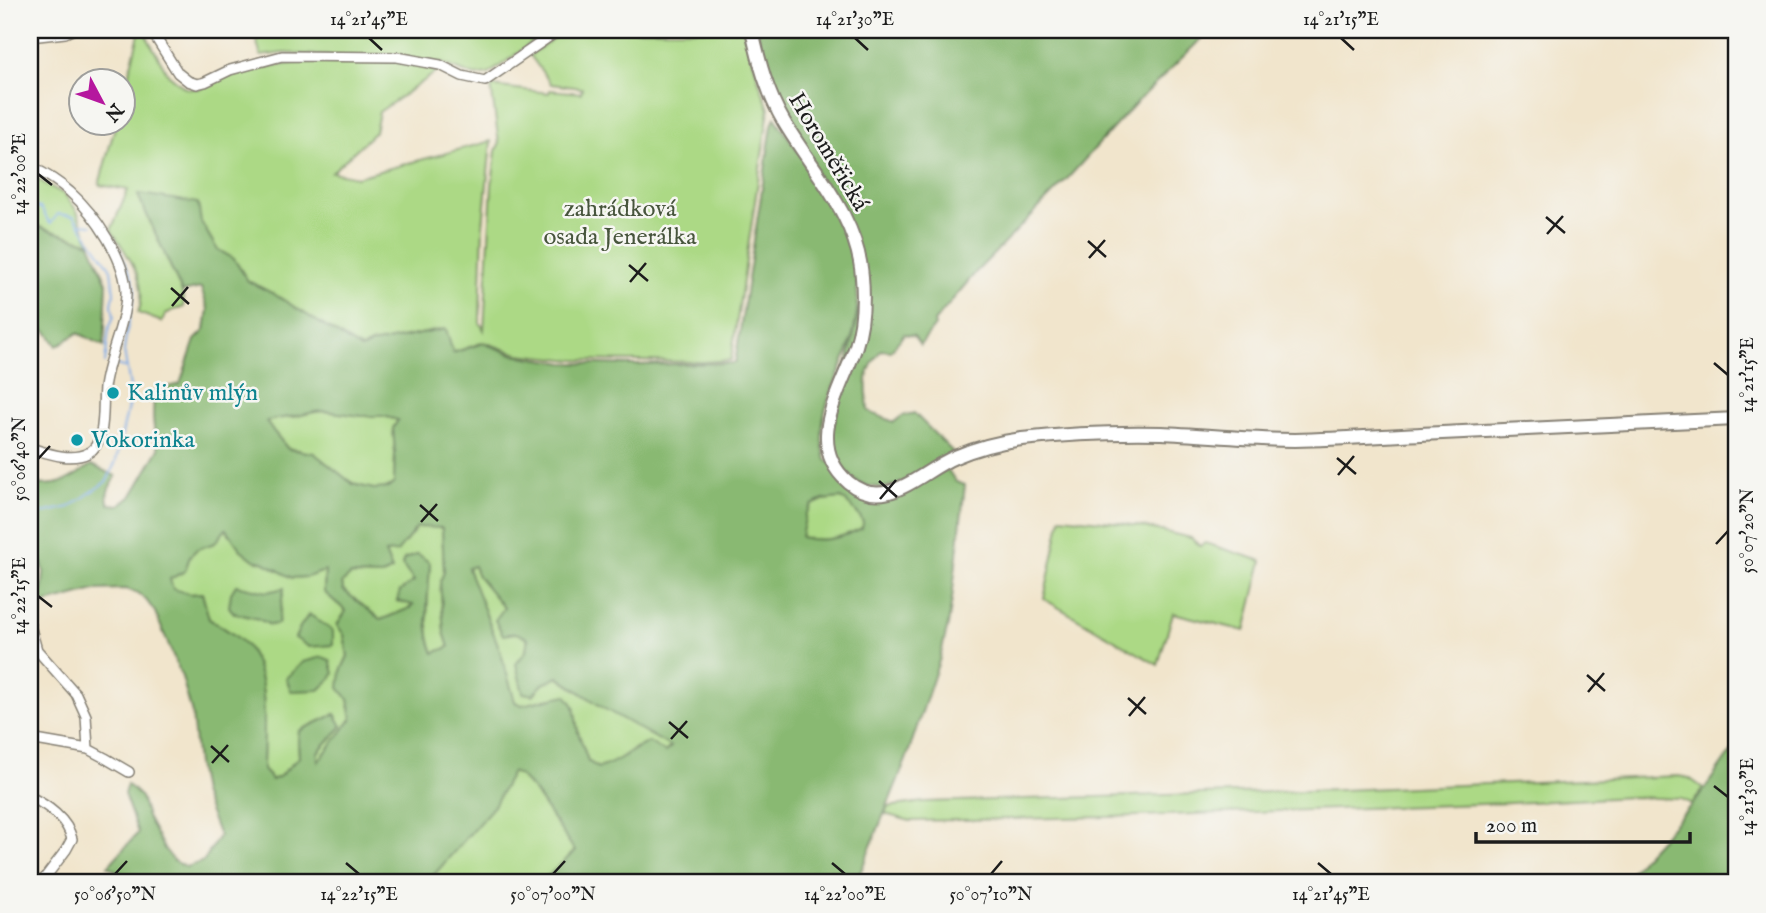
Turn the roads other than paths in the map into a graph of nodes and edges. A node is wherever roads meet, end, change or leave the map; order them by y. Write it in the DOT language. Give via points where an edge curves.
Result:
graph roads {
  1 [pos="72,30"];
  2 [pos="151,30"];
  3 [pos="559,30"];
  4 [pos="752,30"];
  5 [pos="30,37"];
  6 [pos="30,166"];
  7 [pos="1736,419"];
  8 [pos="30,448"];
  9 [pos="30,625"];
  10 [pos="30,738"];
  11 [pos="88,749"];
  12 [pos="129,772"];
  13 [pos="30,797"];
  14 [pos="41,883"];
  1 -- 5 [label="street"];
  2 -- 3 [label="street" via="178,74 197,83 282,56 397,57 440,65 485,81"];
  4 -- 7 [label="main road, Horoměřická" via="769,92 835,198 860,257 863,304 859,334 826,432 836,468 850,484 867,491 902,488 943,462 998,443 1068,435 1160,433 1294,440"];
  6 -- 8 [label="street" via="70,191 85,207 117,258 126,292 96,446 89,453 69,457"];
  9 -- 11 [label="street" via="37,650 76,694 86,716"];
  10 -- 11 [label="street"];
  11 -- 12 [label="street"];
  13 -- 14 [label="street" via="65,823 72,839"];
}
